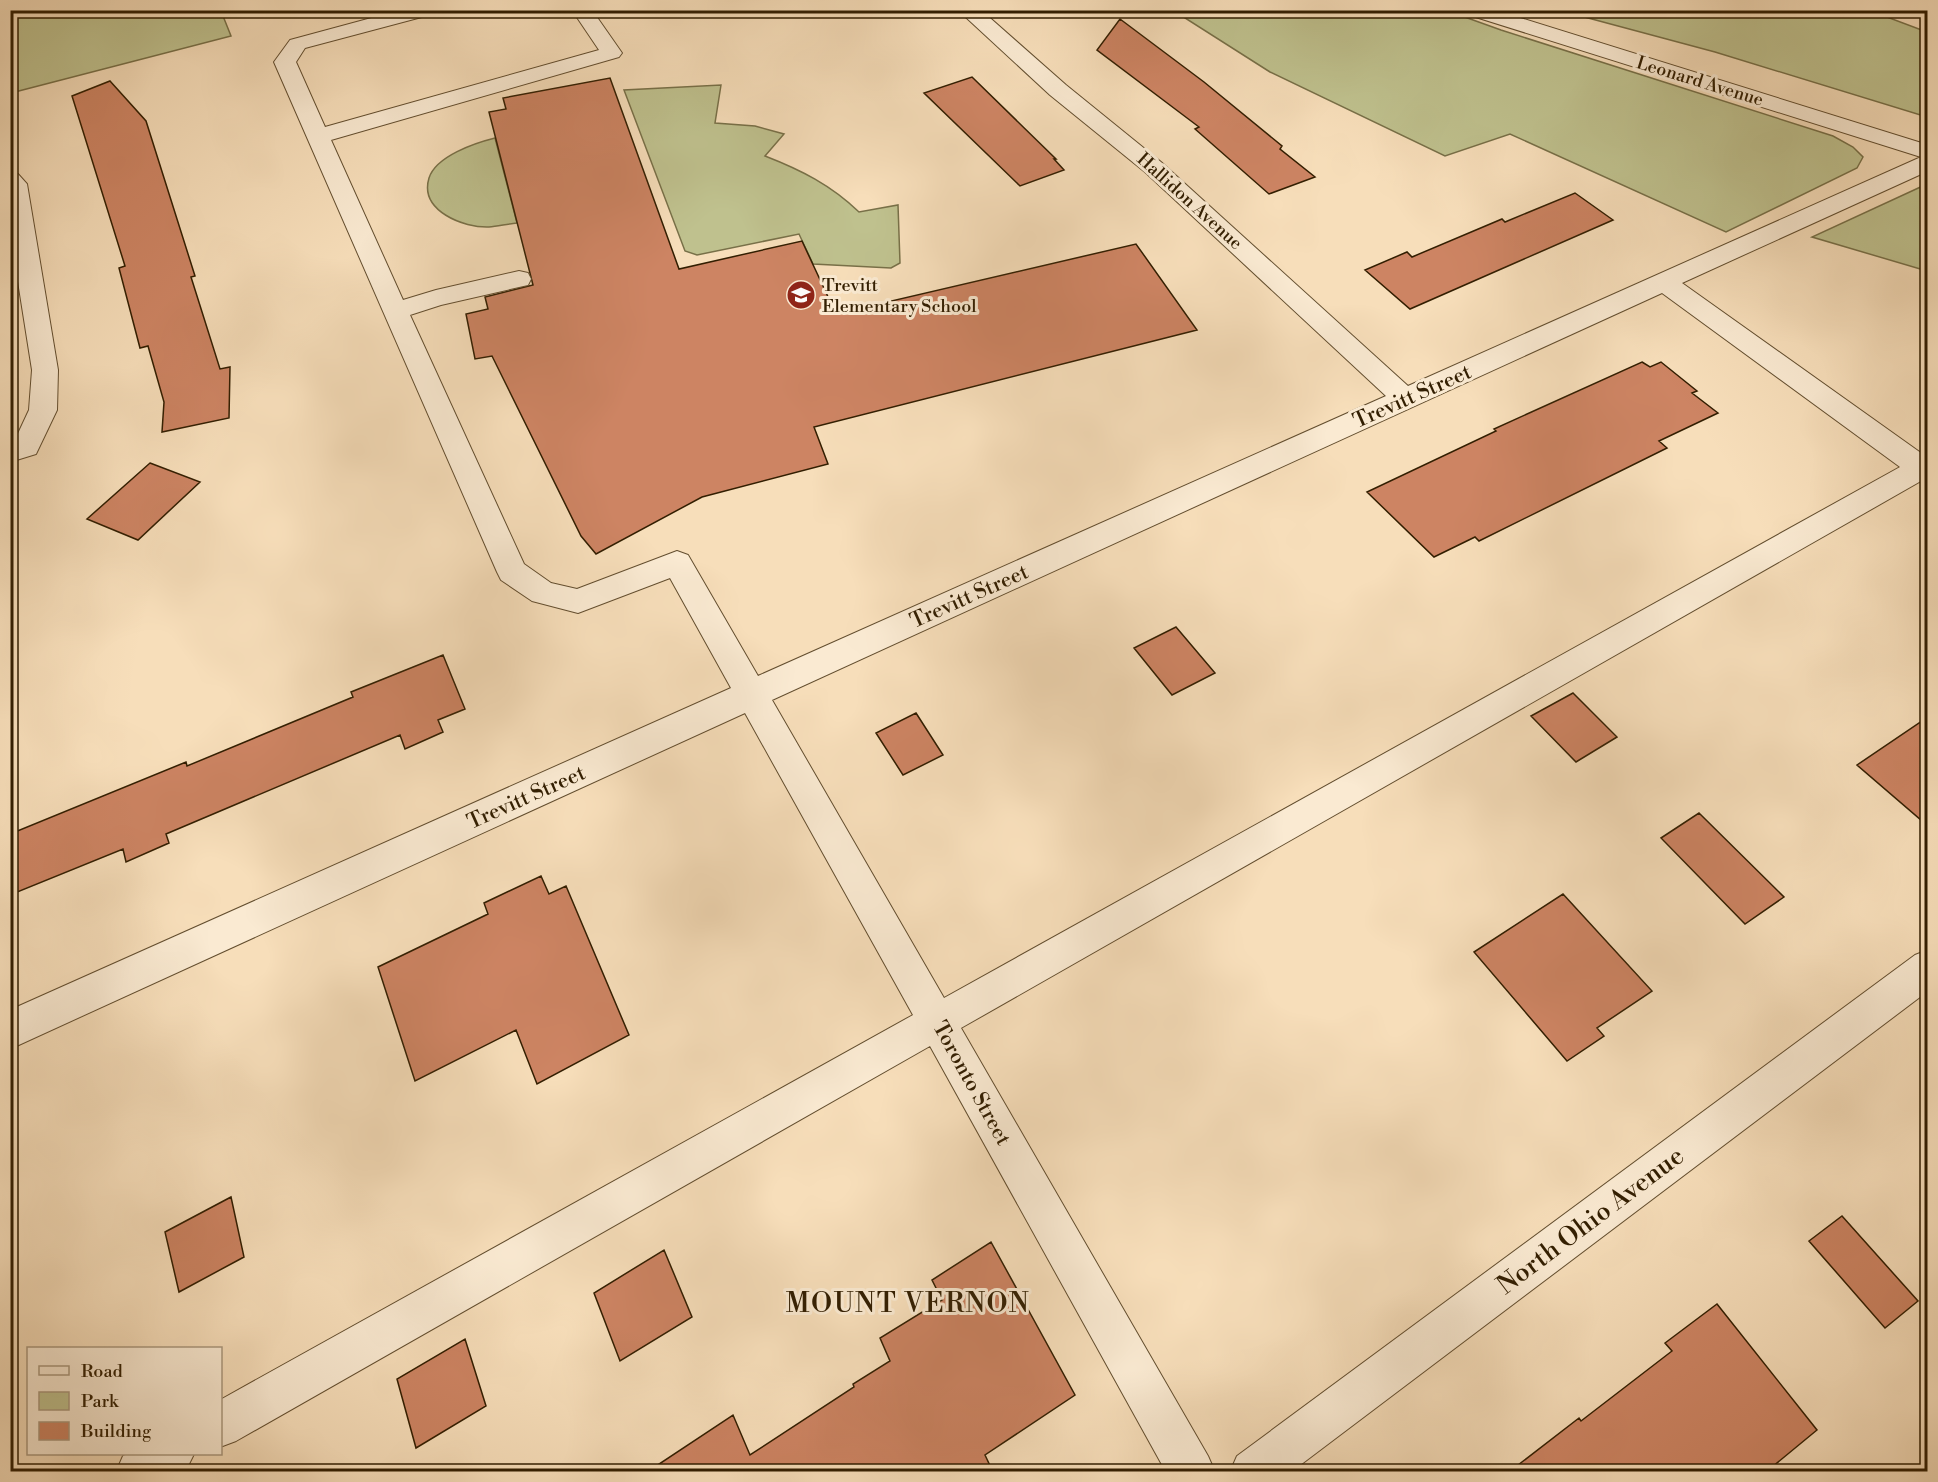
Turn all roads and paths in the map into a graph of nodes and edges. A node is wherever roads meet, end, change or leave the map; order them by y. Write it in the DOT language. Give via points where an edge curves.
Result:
graph roads {
  1 [pos="21,10"];
  2 [pos="426,10"];
  3 [pos="582,10"];
  4 [pos="968,10"];
  5 [pos="1473,10"];
  6 [pos="10,21"];
  7 [pos="319,136"];
  8 [pos="1928,152"];
  9 [pos="1928,162"];
  10 [pos="10,179"];
  11 [pos="519,279"];
  12 [pos="1664,282"];
  13 [pos="396,310"];
  14 [pos="1406,399"];
  15 [pos="18,449"];
  16 [pos="1924,466"];
  17 [pos="752,695"];
  18 [pos="1928,968"];
  19 [pos="938,1021"];
  20 [pos="10,1030"];
  21 [pos="222,1424"];
  22 [pos="169,1455"];
  23 [pos="139,1472"];
  24 [pos="1192,1472"];
  25 [pos="1253,1472"];
  1 -- 6 [label="path"];
  2 -- 7 [label="street" via="297,44 285,62"];
  3 -- 7 [label="street" via="612,53"];
  4 -- 14 [label="street, Hallidon Avenue" via="1152,167"];
  5 -- 8 [label="street, Leonard Avenue"];
  7 -- 13 [label="street"];
  9 -- 12 [label="street, Trevitt Street"];
  10 -- 15 [label="street" via="15,184 45,370 43,410"];
  11 -- 13 [label="street"];
  12 -- 14 [label="street, Trevitt Street"];
  12 -- 16 [label="street"];
  13 -- 17 [label="street, Toronto Street" via="512,572 543,593 578,600 677,563"];
  14 -- 17 [label="street, Trevitt Street"];
  16 -- 19 [label="street"];
  17 -- 19 [label="street, Toronto Street"];
  17 -- 20 [label="street, Trevitt Street"];
  18 -- 25 [label="street, North Ohio Avenue"];
  19 -- 21 [label="street"];
  19 -- 24 [label="street, Toronto Street"];
  22 -- 23 [label="street"];
}
